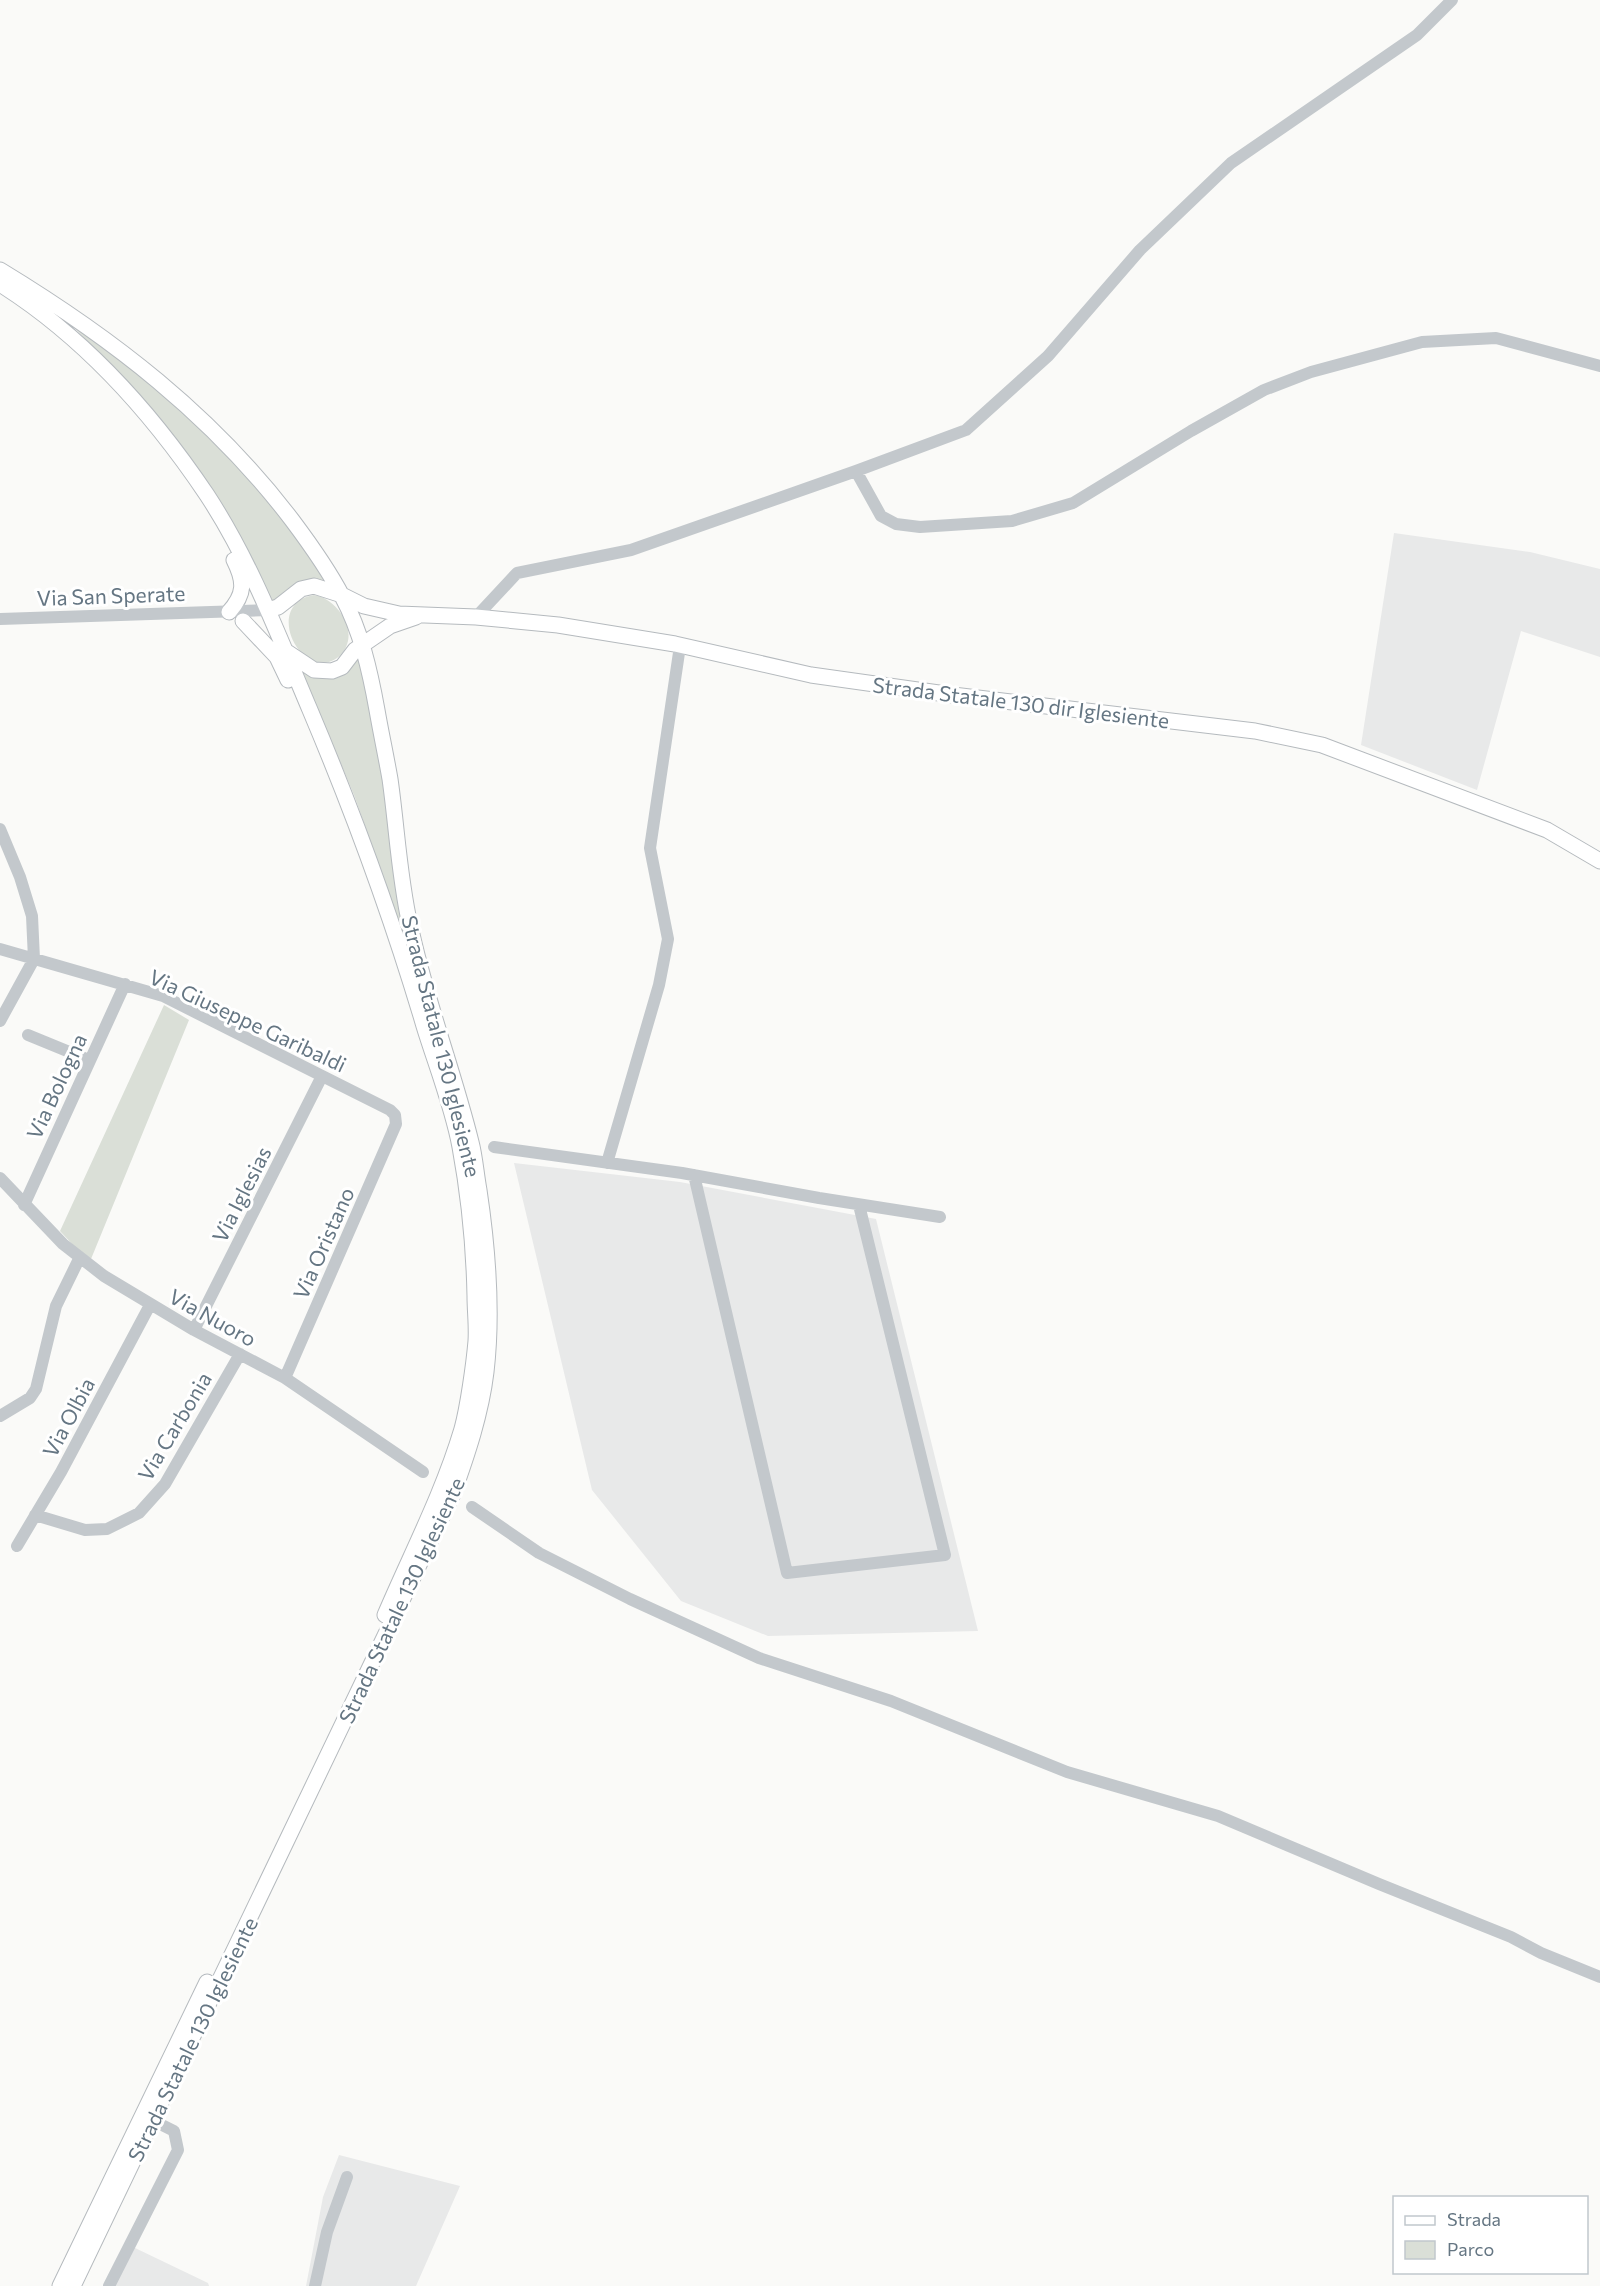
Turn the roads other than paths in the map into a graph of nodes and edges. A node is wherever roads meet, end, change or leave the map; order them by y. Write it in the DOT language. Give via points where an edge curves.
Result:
graph roads {
  1 [pos="1452,0"];
  2 [pos="0,270"];
  3 [pos="0,284"];
  4 [pos="1600,366"];
  5 [pos="856,471"];
  6 [pos="230,532"];
  7 [pos="342,595"];
  8 [pos="268,610"];
  9 [pos="225,612"];
  10 [pos="422,615"];
  11 [pos="476,617"];
  12 [pos="0,619"];
  13 [pos="243,621"];
  14 [pos="363,646"];
  15 [pos="680,646"];
  16 [pos="287,652"];
  17 [pos="318,727"];
  18 [pos="0,828"];
  19 [pos="1600,861"];
  20 [pos="0,949"];
  21 [pos="34,959"];
  22 [pos="125,984"];
  23 [pos="0,1021"];
  24 [pos="28,1035"];
  25 [pos="89,1060"];
  26 [pos="322,1076"];
  27 [pos="396,1124"];
  28 [pos="494,1147"];
  29 [pos="607,1163"];
  30 [pos="694,1175"];
  31 [pos="0,1178"];
  32 [pos="24,1205"];
  33 [pos="859,1205"];
  34 [pos="940,1217"];
  35 [pos="80,1259"];
  36 [pos="150,1305"];
  37 [pos="194,1330"];
  38 [pos="240,1354"];
  39 [pos="285,1378"];
  40 [pos="0,1416"];
  41 [pos="423,1472"];
  42 [pos="472,1507"];
  43 [pos="35,1515"];
  44 [pos="17,1546"];
  45 [pos="1600,1977"];
  46 [pos="152,2120"];
  47 [pos="346,2177"];
  48 [pos="60,2286"];
  49 [pos="73,2286"];
  50 [pos="109,2286"];
  51 [pos="315,2286"];
  1 -- 5 [label="street" via="1417,35 1231,164 1140,250 1048,356 966,430"];
  2 -- 7 [label="main road, Strada Statale 130 Iglesiente" via="121,350 188,405 233,449 275,499"];
  3 -- 6 [label="main road, Strada Statale 130 Iglesiente" via="74,339 134,400 178,453"];
  4 -- 5 [label="street" via="1496,338 1422,342 1311,372 1264,390 1073,503 1012,521 920,527 896,524 881,516"];
  5 -- 11 [label="street" via="631,550 517,573"];
  6 -- 8 [label="main road, Strada Statale 130 Iglesiente"];
  6 -- 9 [label="main road" via="226,544 243,585 238,602"];
  7 -- 8 [label="main road" via="308,587"];
  7 -- 10 [label="main road, Strada Statale 130 dir Iglesiente" via="364,606"];
  7 -- 14 [label="main road, Strada Statale 130 Iglesiente"];
  8 -- 9 [label="street, Via San Sperate"];
  8 -- 16 [label="main road, Strada Statale 130 Iglesiente"];
  9 -- 12 [label="street, Via San Sperate"];
  9 -- 13 [label="street"];
  10 -- 11 [label="main road, Strada Statale 130 dir Iglesiente"];
  10 -- 14 [label="main road, Strada Statale 130 dir Iglesiente" via="390,626"];
  11 -- 15 [label="main road, Strada Statale 130 dir Iglesiente" via="558,625"];
  13 -- 16 [label="street"];
  13 -- 17 [label="main road" via="277,657 300,708"];
  14 -- 16 [label="main road" via="342,667 323,672 307,667"];
  14 -- 46 [label="main road, Strada Statale 130 Iglesiente" via="390,779 410,926 472,1144 489,1294 485,1373 471,1441 453,1494"];
  15 -- 19 [label="main road, Strada Statale 130 dir Iglesiente" via="811,675 1255,731 1322,745 1547,830"];
  15 -- 29 [label="street" via="650,848 668,939"];
  16 -- 17 [label="main road, Strada Statale 130 Iglesiente"];
  17 -- 48 [label="main road, Strada Statale 130 Iglesiente" via="398,938 460,1145 470,1219 476,1339 463,1426 378,1629"];
  18 -- 21 [label="street" via="32,916"];
  20 -- 21 [label="street, Via Giuseppe Garibaldi"];
  21 -- 22 [label="street, Via Giuseppe Garibaldi"];
  21 -- 23 [label="street"];
  22 -- 25 [label="street, Via Bologna"];
  22 -- 26 [label="street, Via Giuseppe Garibaldi" via="164,996"];
  24 -- 25 [label="street"];
  25 -- 32 [label="street, Via Bologna"];
  26 -- 27 [label="street, Via Giuseppe Garibaldi" via="390,1110"];
  26 -- 37 [label="street, Via Iglesias"];
  27 -- 39 [label="street, Via Oristano"];
  28 -- 29 [label="street"];
  29 -- 30 [label="street"];
  30 -- 33 [label="street"];
  30 -- 33 [label="street" via="787,1573 945,1555"];
  31 -- 32 [label="street, Via Nuoro"];
  32 -- 35 [label="street, Via Nuoro"];
  33 -- 34 [label="street"];
  35 -- 36 [label="street, Via Nuoro"];
  35 -- 40 [label="street" via="56,1306 36,1389 30,1398"];
  36 -- 37 [label="street, Via Nuoro"];
  36 -- 43 [label="street, Via Olbia"];
  37 -- 38 [label="street, Via Nuoro"];
  38 -- 39 [label="street, Via Nuoro"];
  38 -- 43 [label="street, Via Carbonia" via="165,1484 139,1513 107,1529 85,1530"];
  39 -- 41 [label="street, Via Nuoro"];
  42 -- 45 [label="street" via="539,1553 759,1658 891,1701 1067,1772 1218,1816"];
  43 -- 44 [label="street, Via Olbia"];
  46 -- 49 [label="main road, Strada Statale 130 Iglesiente"];
  46 -- 50 [label="street" via="174,2131 178,2150"];
  47 -- 51 [label="street" via="327,2232"];
}
